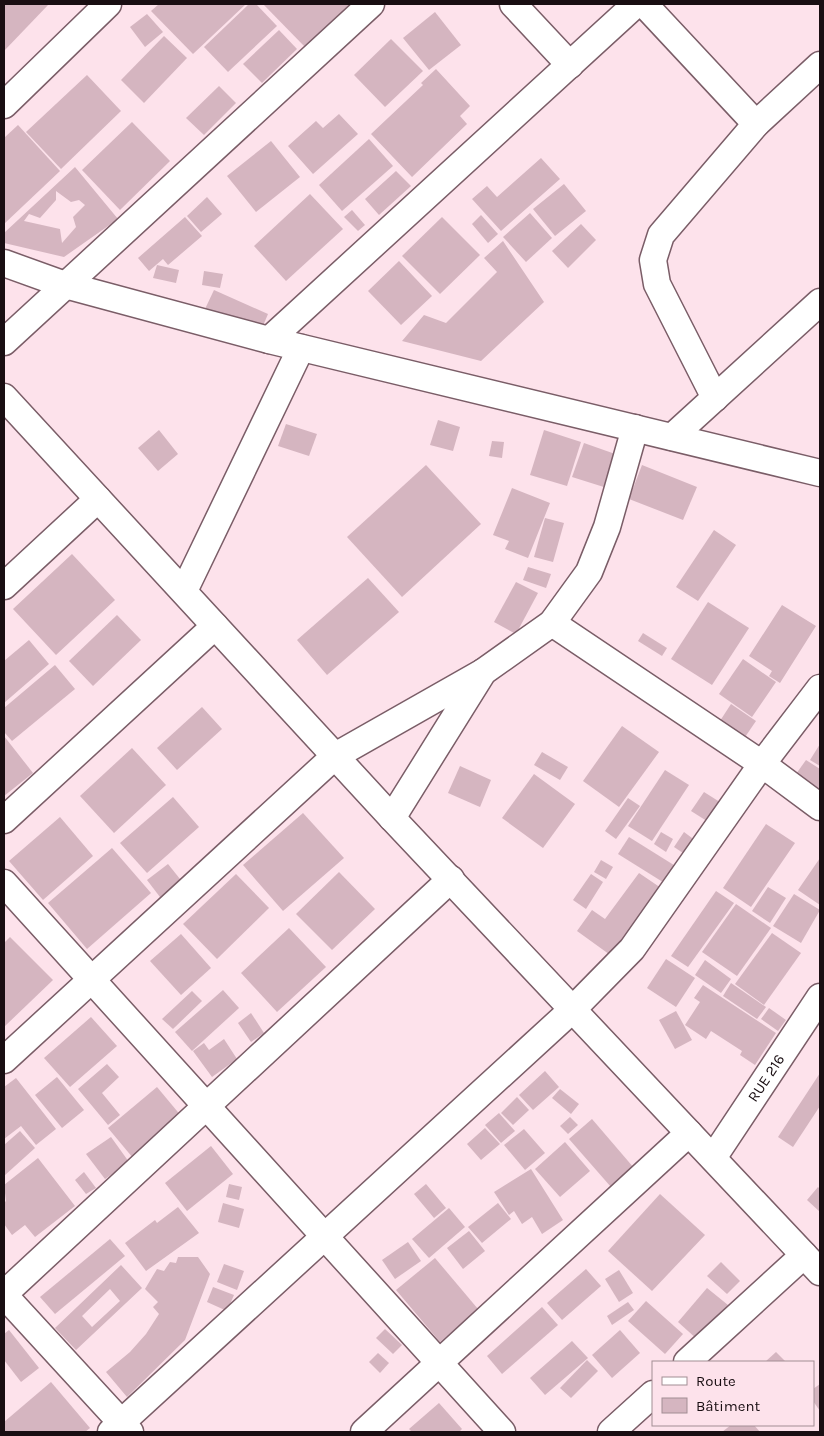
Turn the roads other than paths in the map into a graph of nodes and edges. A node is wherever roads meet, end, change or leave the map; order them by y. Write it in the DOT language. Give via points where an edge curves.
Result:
graph roads {
  1 [pos="108,4"];
  2 [pos="371,4"];
  3 [pos="513,4"];
  4 [pos="636,4"];
  5 [pos="644,4"];
  6 [pos="570,65"];
  7 [pos="820,65"];
  8 [pos="4,105"];
  9 [pos="756,124"];
  10 [pos="4,262"];
  11 [pos="65,286"];
  12 [pos="820,302"];
  13 [pos="269,340"];
  14 [pos="4,342"];
  15 [pos="301,348"];
  16 [pos="4,397"];
  17 [pos="716,398"];
  18 [pos="635,428"];
  19 [pos="672,437"];
  20 [pos="820,473"];
  21 [pos="98,499"];
  22 [pos="4,586"];
  23 [pos="184,591"];
  24 [pos="552,623"];
  25 [pos="215,626"];
  26 [pos="483,672"];
  27 [pos="820,688"];
  28 [pos="335,756"];
  29 [pos="762,764"];
  30 [pos="820,807"];
  31 [pos="392,818"];
  32 [pos="4,820"];
  33 [pos="451,879"];
  34 [pos="4,883"];
  35 [pos="91,979"];
  36 [pos="820,997"];
  37 [pos="573,1010"];
  38 [pos="4,1060"];
  39 [pos="206,1106"];
  40 [pos="689,1133"];
  41 [pos="713,1158"];
  42 [pos="324,1236"];
  43 [pos="812,1264"];
  44 [pos="4,1294"];
  45 [pos="689,1361"];
  46 [pos="439,1363"];
  47 [pos="652,1395"];
  48 [pos="121,1429"];
  49 [pos="364,1432"];
  50 [pos="502,1432"];
  51 [pos="611,1432"];
  1 -- 8 [label="street"];
  2 -- 11 [label="street"];
  3 -- 6 [label="street"];
  4 -- 6 [label="street"];
  5 -- 9 [label="street"];
  6 -- 13 [label="street"];
  7 -- 9 [label="street"];
  9 -- 17 [label="street" via="661,235 653,260 657,284"];
  10 -- 11 [label="street"];
  11 -- 13 [label="street"];
  11 -- 14 [label="street"];
  12 -- 17 [label="street"];
  13 -- 15 [label="street"];
  15 -- 18 [label="street"];
  15 -- 23 [label="street"];
  16 -- 21 [label="street"];
  17 -- 19 [label="street"];
  18 -- 19 [label="street"];
  18 -- 24 [label="street" via="607,527 589,572"];
  19 -- 20 [label="street"];
  21 -- 22 [label="street"];
  21 -- 23 [label="street"];
  23 -- 25 [label="street"];
  24 -- 26 [label="street"];
  24 -- 29 [label="street"];
  25 -- 28 [label="street"];
  25 -- 32 [label="street"];
  26 -- 28 [label="street"];
  26 -- 31 [label="street"];
  27 -- 29 [label="street"];
  28 -- 31 [label="street"];
  28 -- 35 [label="street"];
  29 -- 30 [label="street"];
  29 -- 37 [label="street" via="632,949"];
  31 -- 33 [label="street"];
  33 -- 37 [label="street"];
  33 -- 39 [label="street"];
  34 -- 35 [label="street"];
  35 -- 38 [label="street"];
  35 -- 39 [label="street"];
  36 -- 41 [label="street, RUE 216"];
  37 -- 40 [label="street"];
  37 -- 42 [label="street"];
  39 -- 42 [label="street"];
  39 -- 44 [label="street"];
  40 -- 41 [label="street"];
  40 -- 46 [label="street"];
  41 -- 43 [label="street"];
  42 -- 46 [label="street"];
  42 -- 48 [label="street"];
  43 -- 45 [label="street"];
  44 -- 48 [label="street"];
  46 -- 49 [label="street"];
  46 -- 50 [label="street"];
  47 -- 51 [label="street"];
}
